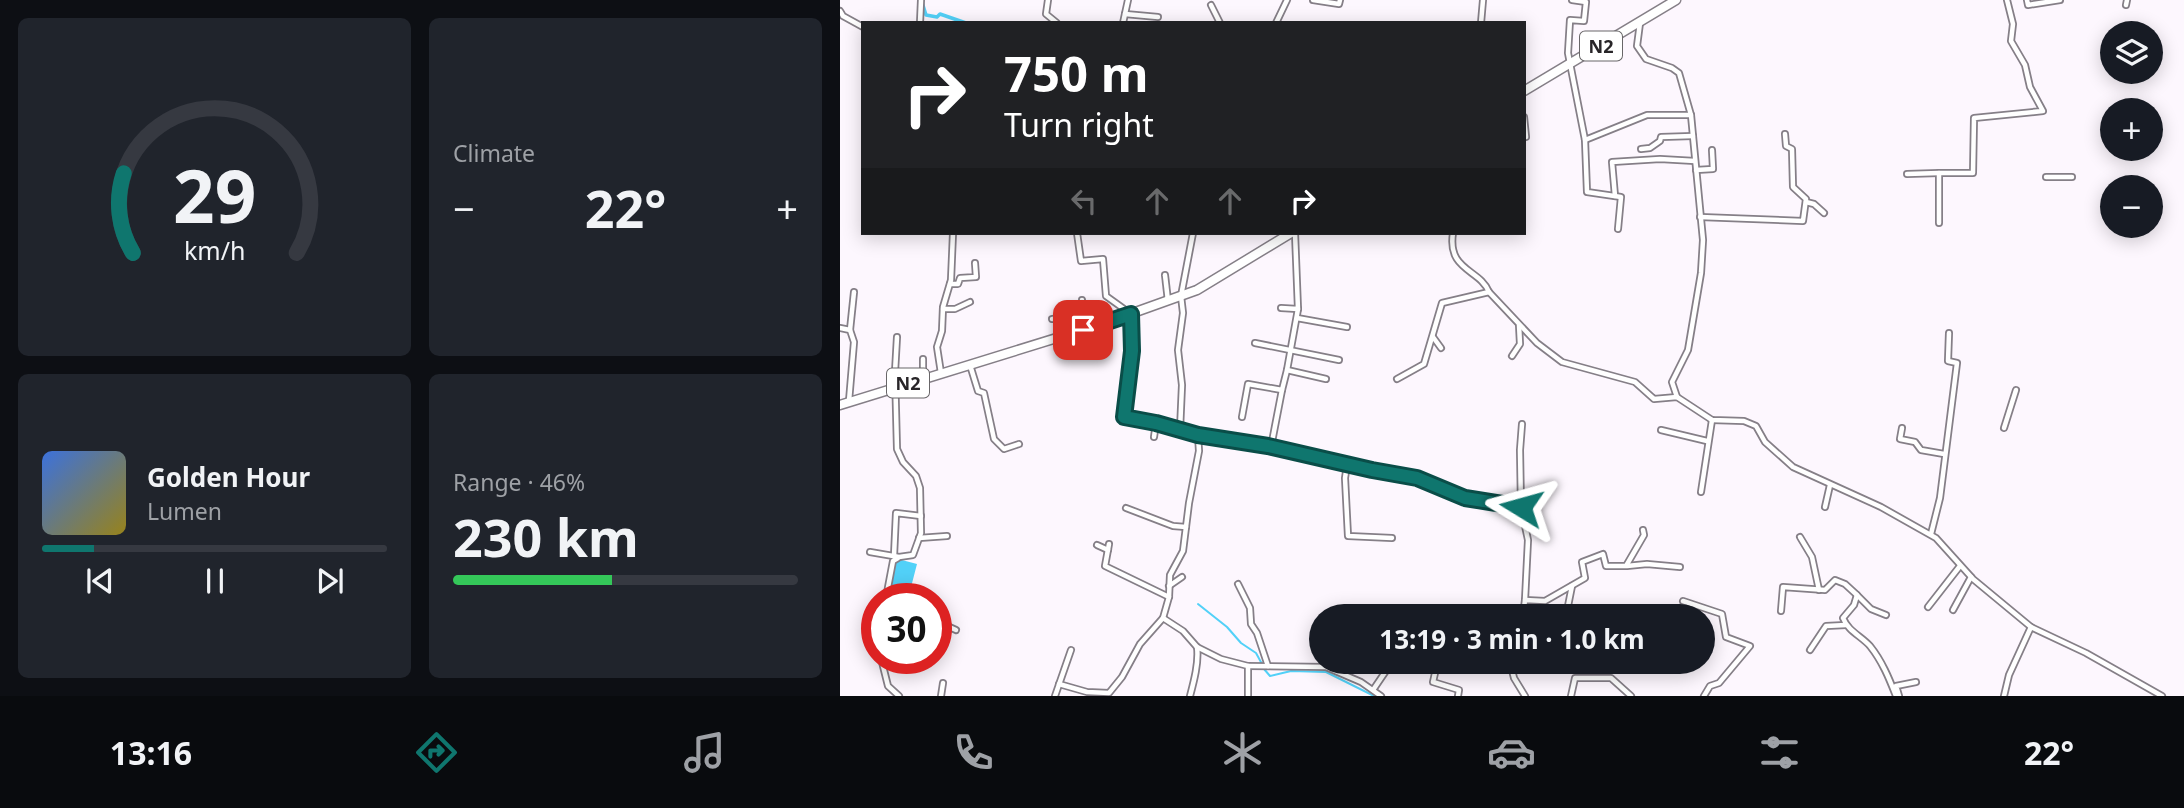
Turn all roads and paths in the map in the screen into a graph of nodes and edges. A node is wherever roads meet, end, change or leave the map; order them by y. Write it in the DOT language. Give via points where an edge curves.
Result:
graph roads {
  1 [pos="921,0"];
  2 [pos="1048,0"];
  3 [pos="1128,0"];
  4 [pos="1287,0"];
  5 [pos="1313,0"];
  6 [pos="1340,0"];
  7 [pos="1483,0"];
  8 [pos="1572,0"];
  9 [pos="1676,0"];
  10 [pos="2007,0"];
  11 [pos="2027,0"];
  12 [pos="2060,0"];
  13 [pos="1660,4"];
  14 [pos="1211,5"];
  15 [pos="840,11"];
  16 [pos="1125,14"];
  17 [pos="1158,17"];
  18 [pos="920,21"];
  19 [pos="1054,21"];
  20 [pos="1123,21"];
  21 [pos="1219,21"];
  22 [pos="1277,21"];
  23 [pos="1481,21"];
  24 [pos="1640,23"];
  25 [pos="861,26"];
  26 [pos="1571,64"];
  27 [pos="1526,91"];
  28 [pos="1690,115"];
  29 [pos="1785,134"];
  30 [pos="1693,136"];
  31 [pos="1585,139"];
  32 [pos="1641,149"];
  33 [pos="1712,150"];
  34 [pos="1695,161"];
  35 [pos="1696,170"];
  36 [pos="1939,173"];
  37 [pos="1907,174"];
  38 [pos="2046,177"];
  39 [pos="2072,177"];
  40 [pos="1615,196"];
  41 [pos="1806,202"];
  42 [pos="1824,214"];
  43 [pos="1700,218"];
  44 [pos="1939,223"];
  45 [pos="1618,229"];
  46 [pos="953,235"];
  47 [pos="1077,235"];
  48 [pos="1194,235"];
  49 [pos="1290,235"];
  50 [pos="1293,235"];
  51 [pos="1453,235"];
  52 [pos="975,263"];
  53 [pos="1166,275"];
  54 [pos="950,284"];
  55 [pos="855,292"];
  56 [pos="1489,292"];
  57 [pos="1181,296"];
  58 [pos="1082,300"];
  59 [pos="1168,301"];
  60 [pos="970,302"];
  61 [pos="943,309"];
  62 [pos="1281,309"];
  63 [pos="1298,309"];
  64 [pos="1131,314"];
  65 [pos="1297,317"];
  66 [pos="1052,319"];
  67 [pos="1519,325"];
  68 [pos="1347,327"];
  69 [pos="840,328"];
  70 [pos="850,330"];
  71 [pos="1083,330"];
  72 [pos="1950,333"];
  73 [pos="1068,334"];
  74 [pos="1432,336"];
  75 [pos="897,337"];
  76 [pos="1255,343"];
  77 [pos="1441,348"];
  78 [pos="1291,351"];
  79 [pos="1512,356"];
  80 [pos="923,359"];
  81 [pos="1339,360"];
  82 [pos="973,363"];
  83 [pos="1287,370"];
  84 [pos="941,373"];
  85 [pos="923,378"];
  86 [pos="1326,379"];
  87 [pos="1397,379"];
  88 [pos="896,386"];
  89 [pos="1282,390"];
  90 [pos="2015,393"];
  91 [pos="1677,397"];
  92 [pos="844,404"];
  93 [pos="1241,417"];
  94 [pos="1712,420"];
  95 [pos="1156,423"];
  96 [pos="1522,424"];
  97 [pos="2005,425"];
  98 [pos="1902,428"];
  99 [pos="1180,430"];
  100 [pos="1661,430"];
  101 [pos="1198,435"];
  102 [pos="1154,437"];
  103 [pos="1707,441"];
  104 [pos="1019,444"];
  105 [pos="1271,447"];
  106 [pos="1944,454"];
  107 [pos="1347,465"];
  108 [pos="1830,485"];
  109 [pos="1701,492"];
  110 [pos="1521,507"];
  111 [pos="1825,507"];
  112 [pos="1126,508"];
  113 [pos="921,516"];
  114 [pos="1186,527"];
  115 [pos="1643,530"];
  116 [pos="1931,534"];
  117 [pos="947,536"];
  118 [pos="1800,537"];
  119 [pos="919,538"];
  120 [pos="1392,538"];
  121 [pos="1097,545"];
  122 [pos="870,552"];
  123 [pos="896,557"];
  124 [pos="1626,566"];
  125 [pos="1960,566"];
  126 [pos="1681,567"];
  127 [pos="1182,577"];
  128 [pos="1970,577"];
  129 [pos="889,583"];
  130 [pos="1238,584"];
  131 [pos="1169,586"];
  132 [pos="1572,586"];
  133 [pos="1819,590"];
  134 [pos="1857,595"];
  135 [pos="1169,597"];
  136 [pos="1525,600"];
  137 [pos="1683,601"];
  138 [pos="1524,604"];
  139 [pos="1568,604"];
  140 [pos="1928,607"];
  141 [pos="1953,610"];
  142 [pos="1782,611"];
  143 [pos="1886,615"];
  144 [pos="1163,618"];
  145 [pos="1846,625"];
  146 [pos="2031,627"];
  147 [pos="952,628"];
  148 [pos="956,630"];
  149 [pos="1197,647"];
  150 [pos="1071,650"];
  151 [pos="1810,650"];
  152 [pos="1248,666"];
  153 [pos="1268,666"];
  154 [pos="885,674"];
  155 [pos="1383,674"];
  156 [pos="1435,674"];
  157 [pos="1513,674"];
  158 [pos="1916,682"];
  159 [pos="943,683"];
  160 [pos="1059,684"];
  161 [pos="1372,690"];
  162 [pos="899,696"];
  163 [pos="941,696"];
  164 [pos="1055,696"];
  165 [pos="1190,696"];
  166 [pos="1248,696"];
  167 [pos="1381,696"];
  168 [pos="1458,696"];
  169 [pos="1525,696"];
  170 [pos="1571,696"];
  171 [pos="1631,696"];
  172 [pos="1704,696"];
  173 [pos="1897,696"];
  174 [pos="2004,696"];
  175 [pos="2162,696"];
  1 -- 18 [label="street"];
  2 -- 19 [label="street" via="1046,14"];
  3 -- 16 [label="street"];
  4 -- 22 [label="street"];
  5 -- 6 [label="street" via="1335,5"];
  7 -- 23 [label="street"];
  8 -- 26 [label="street" via="1586,2 1584,21 1570,20"];
  9 -- 13 [label="highway, N2"];
  10 -- 36 [label="street" via="2013,24 2011,41 2043,111 1974,118 1973,173"];
  11 -- 12 [label="street" via="2028,5"];
  13 -- 24 [label="highway, N2"];
  14 -- 21 [label="street"];
  15 -- 25 [label="street"];
  16 -- 17 [label="street"];
  16 -- 20 [label="street"];
  24 -- 26 [label="highway, N2"];
  24 -- 28 [label="street" via="1637,46 1646,59 1679,73"];
  26 -- 27 [label="highway, N2"];
  26 -- 31 [label="street"];
  28 -- 30 [label="street"];
  28 -- 31 [label="street" via="1647,115"];
  29 -- 41 [label="street" via="1786,146 1792,149 1793,187"];
  30 -- 32 [label="street" via="1661,137 1650,148"];
  30 -- 34 [label="street"];
  31 -- 40 [label="street" via="1587,192"];
  33 -- 35 [label="street" via="1713,169"];
  34 -- 35 [label="street"];
  34 -- 40 [label="street" via="1612,162"];
  35 -- 43 [label="street"];
  36 -- 37 [label="street"];
  36 -- 44 [label="street"];
  38 -- 39 [label="street"];
  40 -- 45 [label="street" via="1621,197"];
  41 -- 42 [label="street"];
  41 -- 43 [label="street" via="1803,221"];
  43 -- 91 [label="street" via="1699,290 1688,350 1672,382"];
  46 -- 54 [label="street"];
  47 -- 64 [label="street" via="1081,261 1103,259 1107,296"];
  48 -- 57 [label="street"];
  49 -- 57 [label="highway, N2"];
  50 -- 63 [label="street"];
  51 -- 56 [label="street" via="1457,261 1486,284"];
  52 -- 54 [label="street" via="976,277"];
  53 -- 59 [label="street"];
  54 -- 61 [label="street"];
  55 -- 70 [label="street"];
  56 -- 67 [label="street"];
  56 -- 74 [label="street" via="1442,303"];
  57 -- 59 [label="highway, N2"];
  57 -- 99 [label="street"];
  58 -- 71 [label="street"];
  59 -- 64 [label="highway, N2"];
  60 -- 61 [label="street"];
  61 -- 84 [label="street" via="937,347"];
  62 -- 63 [label="street"];
  63 -- 65 [label="street"];
  64 -- 71 [label="highway, N2"];
  64 -- 95 [label="street" via="1132,351 1124,417"];
  65 -- 68 [label="street"];
  65 -- 78 [label="street"];
  66 -- 73 [label="street" via="1064,318"];
  67 -- 79 [label="street" via="1520,344"];
  67 -- 91 [label="street" via="1562,362 1635,382 1654,398"];
  69 -- 70 [label="street"];
  70 -- 92 [label="street" via="855,342"];
  71 -- 73 [label="highway, N2"];
  72 -- 106 [label="street" via="1948,361 1957,363"];
  73 -- 82 [label="highway, N2"];
  74 -- 77 [label="street"];
  74 -- 87 [label="street" via="1424,364"];
  75 -- 88 [label="street"];
  76 -- 78 [label="street"];
  78 -- 81 [label="street"];
  78 -- 83 [label="street"];
  80 -- 85 [label="street"];
  82 -- 84 [label="highway, N2"];
  82 -- 104 [label="street" via="993,439 1004,449"];
  83 -- 86 [label="street"];
  83 -- 89 [label="street"];
  84 -- 85 [label="highway, N2"];
  85 -- 88 [label="highway, N2"];
  88 -- 92 [label="highway, N2"];
  88 -- 113 [label="street" via="897,450 916,476"];
  89 -- 93 [label="street" via="1248,384"];
  89 -- 105 [label="street"];
  90 -- 97 [label="street"];
  91 -- 94 [label="street"];
  94 -- 103 [label="street"];
  94 -- 108 [label="street" via="1756,426 1781,459"];
  95 -- 99 [label="street"];
  95 -- 102 [label="street"];
  96 -- 110 [label="street"];
  98 -- 106 [label="street" via="1900,439 1914,442 1921,450"];
  99 -- 101 [label="street"];
  100 -- 103 [label="street"];
  101 -- 105 [label="street"];
  101 -- 114 [label="street"];
  103 -- 109 [label="street"];
  105 -- 107 [label="street"];
  106 -- 116 [label="street"];
  107 -- 110 [label="street" via="1417,478 1465,498"];
  107 -- 120 [label="street" via="1348,536"];
  108 -- 111 [label="street"];
  108 -- 116 [label="street"];
  110 -- 136 [label="street" via="1528,540"];
  112 -- 114 [label="street"];
  113 -- 119 [label="street"];
  113 -- 123 [label="street" via="896,513"];
  114 -- 131 [label="street" via="1183,551"];
  115 -- 124 [label="street"];
  116 -- 125 [label="street"];
  117 -- 119 [label="street"];
  118 -- 133 [label="street" via="1812,557"];
  119 -- 123 [label="street" via="914,555"];
  121 -- 135 [label="street" via="1109,547 1102,567"];
  122 -- 123 [label="street"];
  123 -- 129 [label="street"];
  124 -- 126 [label="street"];
  124 -- 132 [label="street" via="1606,566 1603,554 1582,562 1585,578"];
  125 -- 128 [label="street"];
  125 -- 140 [label="street"];
  127 -- 131 [label="street"];
  128 -- 141 [label="street"];
  128 -- 146 [label="street"];
  130 -- 153 [label="street"];
  131 -- 135 [label="street"];
  132 -- 136 [label="street" via="1545,601"];
  132 -- 139 [label="street"];
  133 -- 134 [label="street" via="1835,580"];
  133 -- 142 [label="street" via="1783,587"];
  134 -- 143 [label="street" via="1871,609"];
  134 -- 145 [label="street" via="1843,618"];
  135 -- 144 [label="street"];
  136 -- 138 [label="street"];
  137 -- 172 [label="street" via="1722,614 1726,637 1750,646"];
  144 -- 149 [label="street"];
  144 -- 160 [label="street" via="1140,644 1110,693"];
  145 -- 151 [label="street" via="1826,626"];
  145 -- 173 [label="street" via="1870,646"];
  146 -- 174 [label="street"];
  146 -- 175 [label="street"];
  147 -- 148 [label="street"];
  149 -- 152 [label="street"];
  149 -- 165 [label="street"];
  150 -- 160 [label="street"];
  152 -- 153 [label="street"];
  152 -- 166 [label="street"];
  153 -- 161 [label="street" via="1326,667"];
  154 -- 162 [label="street" via="888,686"];
  155 -- 161 [label="street"];
  156 -- 168 [label="street" via="1433,682 1459,690"];
  157 -- 169 [label="street"];
  158 -- 173 [label="street" via="1896,686"];
  159 -- 163 [label="street"];
  160 -- 164 [label="street"];
  161 -- 167 [label="street"];
  170 -- 171 [label="street" via="1575,678 1611,678"];
}
